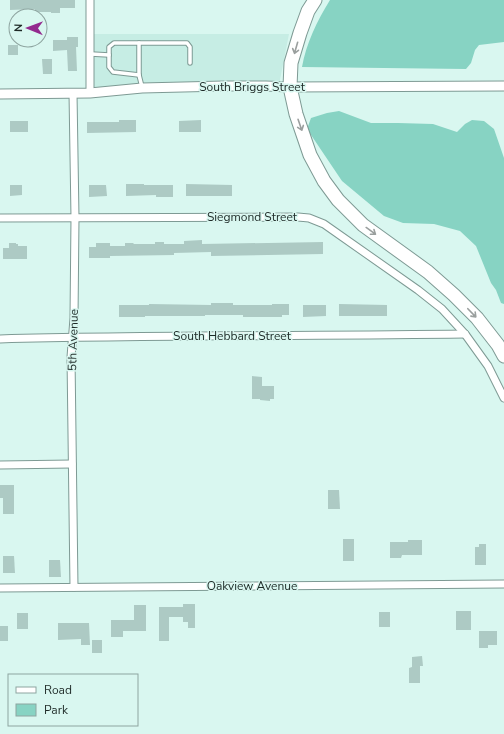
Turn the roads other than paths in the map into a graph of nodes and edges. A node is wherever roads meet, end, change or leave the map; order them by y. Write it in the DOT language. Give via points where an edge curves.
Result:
graph roads {
  1 [pos="90,0"];
  2 [pos="315,0"];
  3 [pos="139,42"];
  4 [pos="91,54"];
  5 [pos="109,55"];
  6 [pos="190,63"];
  7 [pos="139,75"];
  8 [pos="504,86"];
  9 [pos="290,87"];
  10 [pos="142,88"];
  11 [pos="73,93"];
  12 [pos="90,93"];
  13 [pos="0,94"];
  14 [pos="0,218"];
  15 [pos="75,218"];
  16 [pos="465,334"];
  17 [pos="72,337"];
  18 [pos="0,339"];
  19 [pos="504,356"];
  20 [pos="504,398"];
  21 [pos="72,464"];
  22 [pos="0,465"];
  23 [pos="504,584"];
  24 [pos="74,587"];
  25 [pos="0,588"];
  1 -- 4 [label="street"];
  2 -- 9 [label="highway, one-way" via="308,11 291,63"];
  3 -- 5 [label="lane" via="114,43 109,47"];
  3 -- 6 [label="lane" via="187,43 190,47"];
  3 -- 7 [label="lane"];
  4 -- 5 [label="lane"];
  4 -- 12 [label="street"];
  5 -- 7 [label="lane" via="109,67 113,72"];
  7 -- 10 [label="lane"];
  8 -- 9 [label="street, South Briggs Street"];
  9 -- 10 [label="street, South Briggs Street"];
  9 -- 19 [label="highway, one-way" via="310,155 338,200 363,225 428,272 454,295 477,318"];
  10 -- 12 [label="street, South Briggs Street"];
  11 -- 12 [label="street, South Briggs Street"];
  11 -- 13 [label="street, South Briggs Street"];
  11 -- 15 [label="street, 5th Avenue"];
  14 -- 15 [label="street, Siegmond Street"];
  15 -- 16 [label="street, Siegmond Street" via="309,218 324,224 418,290 442,309"];
  15 -- 17 [label="street, 5th Avenue"];
  16 -- 17 [label="street, South Hebbard Street"];
  16 -- 20 [label="street, Siegmond Street" via="488,366"];
  17 -- 18 [label="street, South Hebbard Street"];
  17 -- 21 [label="street, 5th Avenue"];
  21 -- 22 [label="street"];
  21 -- 24 [label="street, 5th Avenue"];
  23 -- 24 [label="street, Oakview Avenue"];
  24 -- 25 [label="street, Oakview Avenue"];
}
